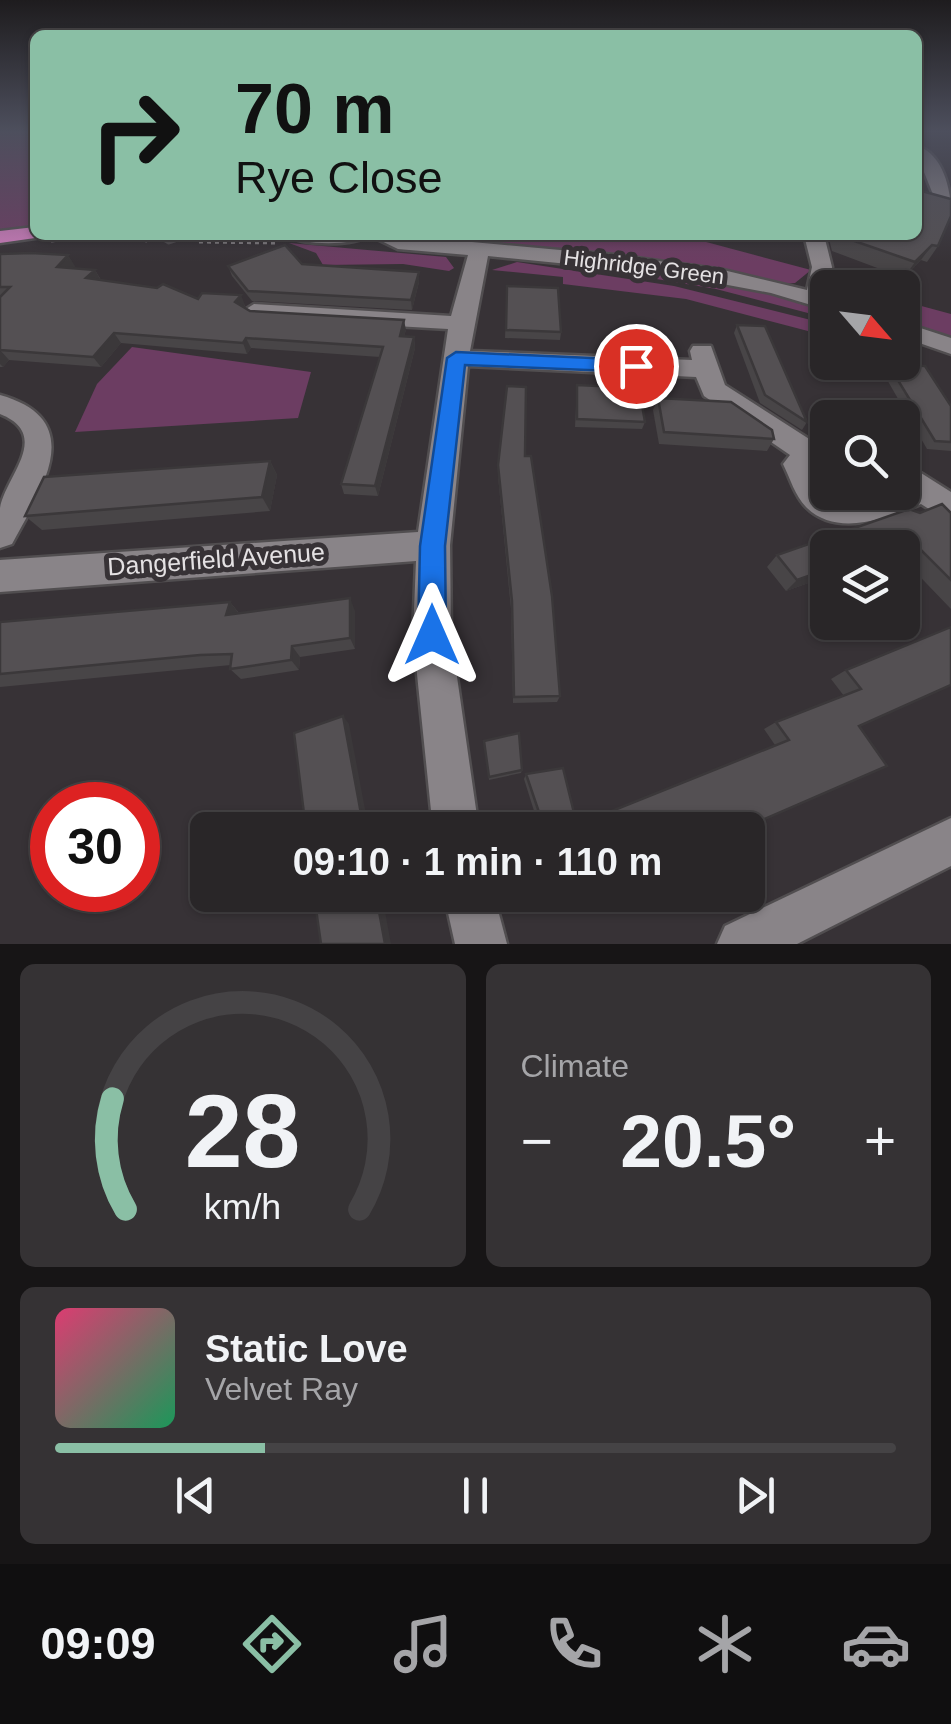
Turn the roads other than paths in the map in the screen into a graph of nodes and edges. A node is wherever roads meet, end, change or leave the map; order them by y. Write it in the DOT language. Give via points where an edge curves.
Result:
graph roads {
  1 [pos="934,174"];
  2 [pos="951,208"];
  3 [pos="30,234"];
  4 [pos="0,237"];
  5 [pos="393,240"];
  6 [pos="815,240"];
  7 [pos="465,244"];
  8 [pos="822,270"];
  9 [pos="810,299"];
  10 [pos="254,311"];
  11 [pos="461,323"];
  12 [pos="920,335"];
  13 [pos="951,346"];
  14 [pos="456,358"];
  15 [pos="0,404"];
  16 [pos="810,447"];
  17 [pos="810,459"];
  18 [pos="810,487"];
  19 [pos="920,487"];
  20 [pos="951,510"];
  21 [pos="0,534"];
  22 [pos="433,546"];
  23 [pos="0,576"];
  24 [pos="454,812"];
  25 [pos="951,841"];
  26 [pos="473,912"];
  27 [pos="481,944"];
  28 [pos="743,944"];
  1 -- 2 [label="street"];
  3 -- 4 [label="highway"];
  5 -- 7 [label="street, Highridge Green"];
  6 -- 8 [label="street"];
  7 -- 9 [label="street, Highridge Green" via="689,270"];
  7 -- 11 [label="street"];
  10 -- 11 [label="street"];
  11 -- 14 [label="street"];
  12 -- 13 [label="street"];
  14 -- 16 [label="street" via="707,369"];
  14 -- 22 [label="street"];
  15 -- 21 [label="street" via="30,421 40,438 39,458"];
  17 -- 18 [label="street" via="798,464"];
  19 -- 20 [label="street"];
  22 -- 23 [label="street, Dangerfield Avenue"];
  22 -- 24 [label="street" via="432,635"];
  25 -- 28 [label="street"];
  26 -- 27 [label="street"];
}
